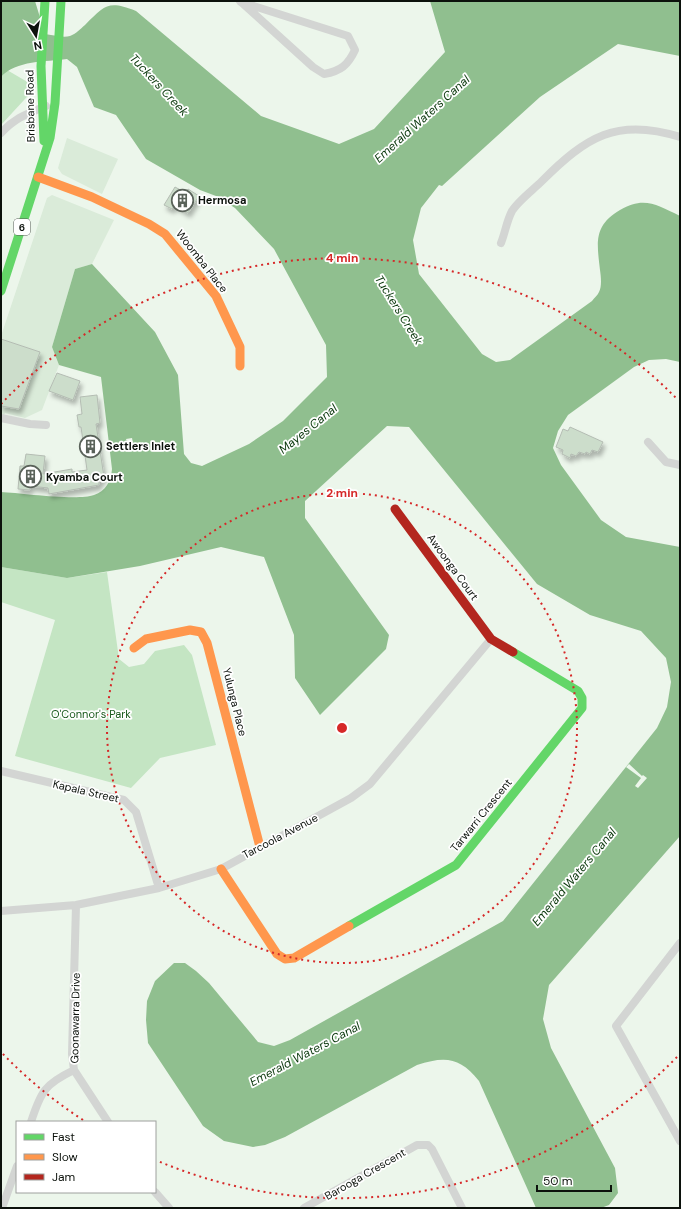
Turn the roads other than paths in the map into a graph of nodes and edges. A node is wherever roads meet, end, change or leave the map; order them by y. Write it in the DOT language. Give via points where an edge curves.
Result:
graph roads {
  1 [pos="45,1"];
  2 [pos="61,1"];
  3 [pos="241,2"];
  4 [pos="55,96"];
  5 [pos="44,107"];
  6 [pos="1,132"];
  7 [pos="680,137"];
  8 [pos="42,163"];
  9 [pos="38,177"];
  10 [pos="501,243"];
  11 [pos="1,292"];
  12 [pos="240,366"];
  13 [pos="1,418"];
  14 [pos="46,425"];
  15 [pos="648,442"];
  16 [pos="680,465"];
  17 [pos="395,509"];
  18 [pos="491,639"];
  19 [pos="134,648"];
  20 [pos="1,771"];
  21 [pos="260,847"];
  22 [pos="221,869"];
  23 [pos="159,888"];
  24 [pos="76,905"];
  25 [pos="1,911"];
  26 [pos="680,942"];
  27 [pos="74,1070"];
  28 [pos="31,1121"];
  29 [pos="107,1121"];
  30 [pos="680,1142"];
  31 [pos="16,1169"];
  32 [pos="156,1193"];
  33 [pos="2,1208"];
  34 [pos="169,1208"];
  35 [pos="304,1208"];
  36 [pos="462,1208"];
  1 -- 5 [label="street, Brisbane Road / 6" via="41,66"];
  2 -- 4 [label="street, Brisbane Road / 6"];
  3 -- 3 [label="street" via="348,36 356,50 349,63 334,72 324,74"];
  4 -- 5 [label="street" via="50,105"];
  4 -- 8 [label="street, Brisbane Road / 6" via="50,143"];
  5 -- 6 [label="street" via="26,113"];
  5 -- 8 [label="street, Brisbane Road / 6"];
  7 -- 10 [label="street" via="659,130 637,129 608,133 588,141 566,157 512,211"];
  8 -- 9 [label="street, Brisbane Road / 6"];
  9 -- 11 [label="street, Brisbane Road / 6"];
  9 -- 12 [label="street, Woomba Place" via="92,197 165,234 216,296 240,347"];
  13 -- 14 [label="street"];
  15 -- 16 [label="street" via="666,462"];
  17 -- 18 [label="street, Awoonga Court"];
  18 -- 21 [label="street, Tarcoola Avenue" via="370,784 351,798"];
  18 -- 22 [label="street, Tarwarri Crescent" via="578,691 582,698 582,708 456,865 294,958 285,959 276,954"];
  19 -- 21 [label="street, Yulunga Place" via="146,639 190,630 201,632 207,643"];
  20 -- 23 [label="street, Kapala Street" via="124,800 136,812"];
  21 -- 22 [label="street, Tarcoola Avenue"];
  22 -- 23 [label="street, Tarcoola Avenue"];
  23 -- 24 [label="street, Tarcoola Avenue"];
  24 -- 25 [label="street, Tarcoola Avenue"];
  24 -- 27 [label="street, Goonawarra Drive" via="72,1054"];
  26 -- 30 [label="street" via="616,1026"];
  27 -- 28 [label="street" via="47,1087 39,1098"];
  27 -- 29 [label="street, Goonawarra Drive"];
  31 -- 33 [label="street"];
  32 -- 34 [label="street"];
  35 -- 36 [label="street, Barooga Crescent" via="417,1145 428,1145 432,1148"];
}
